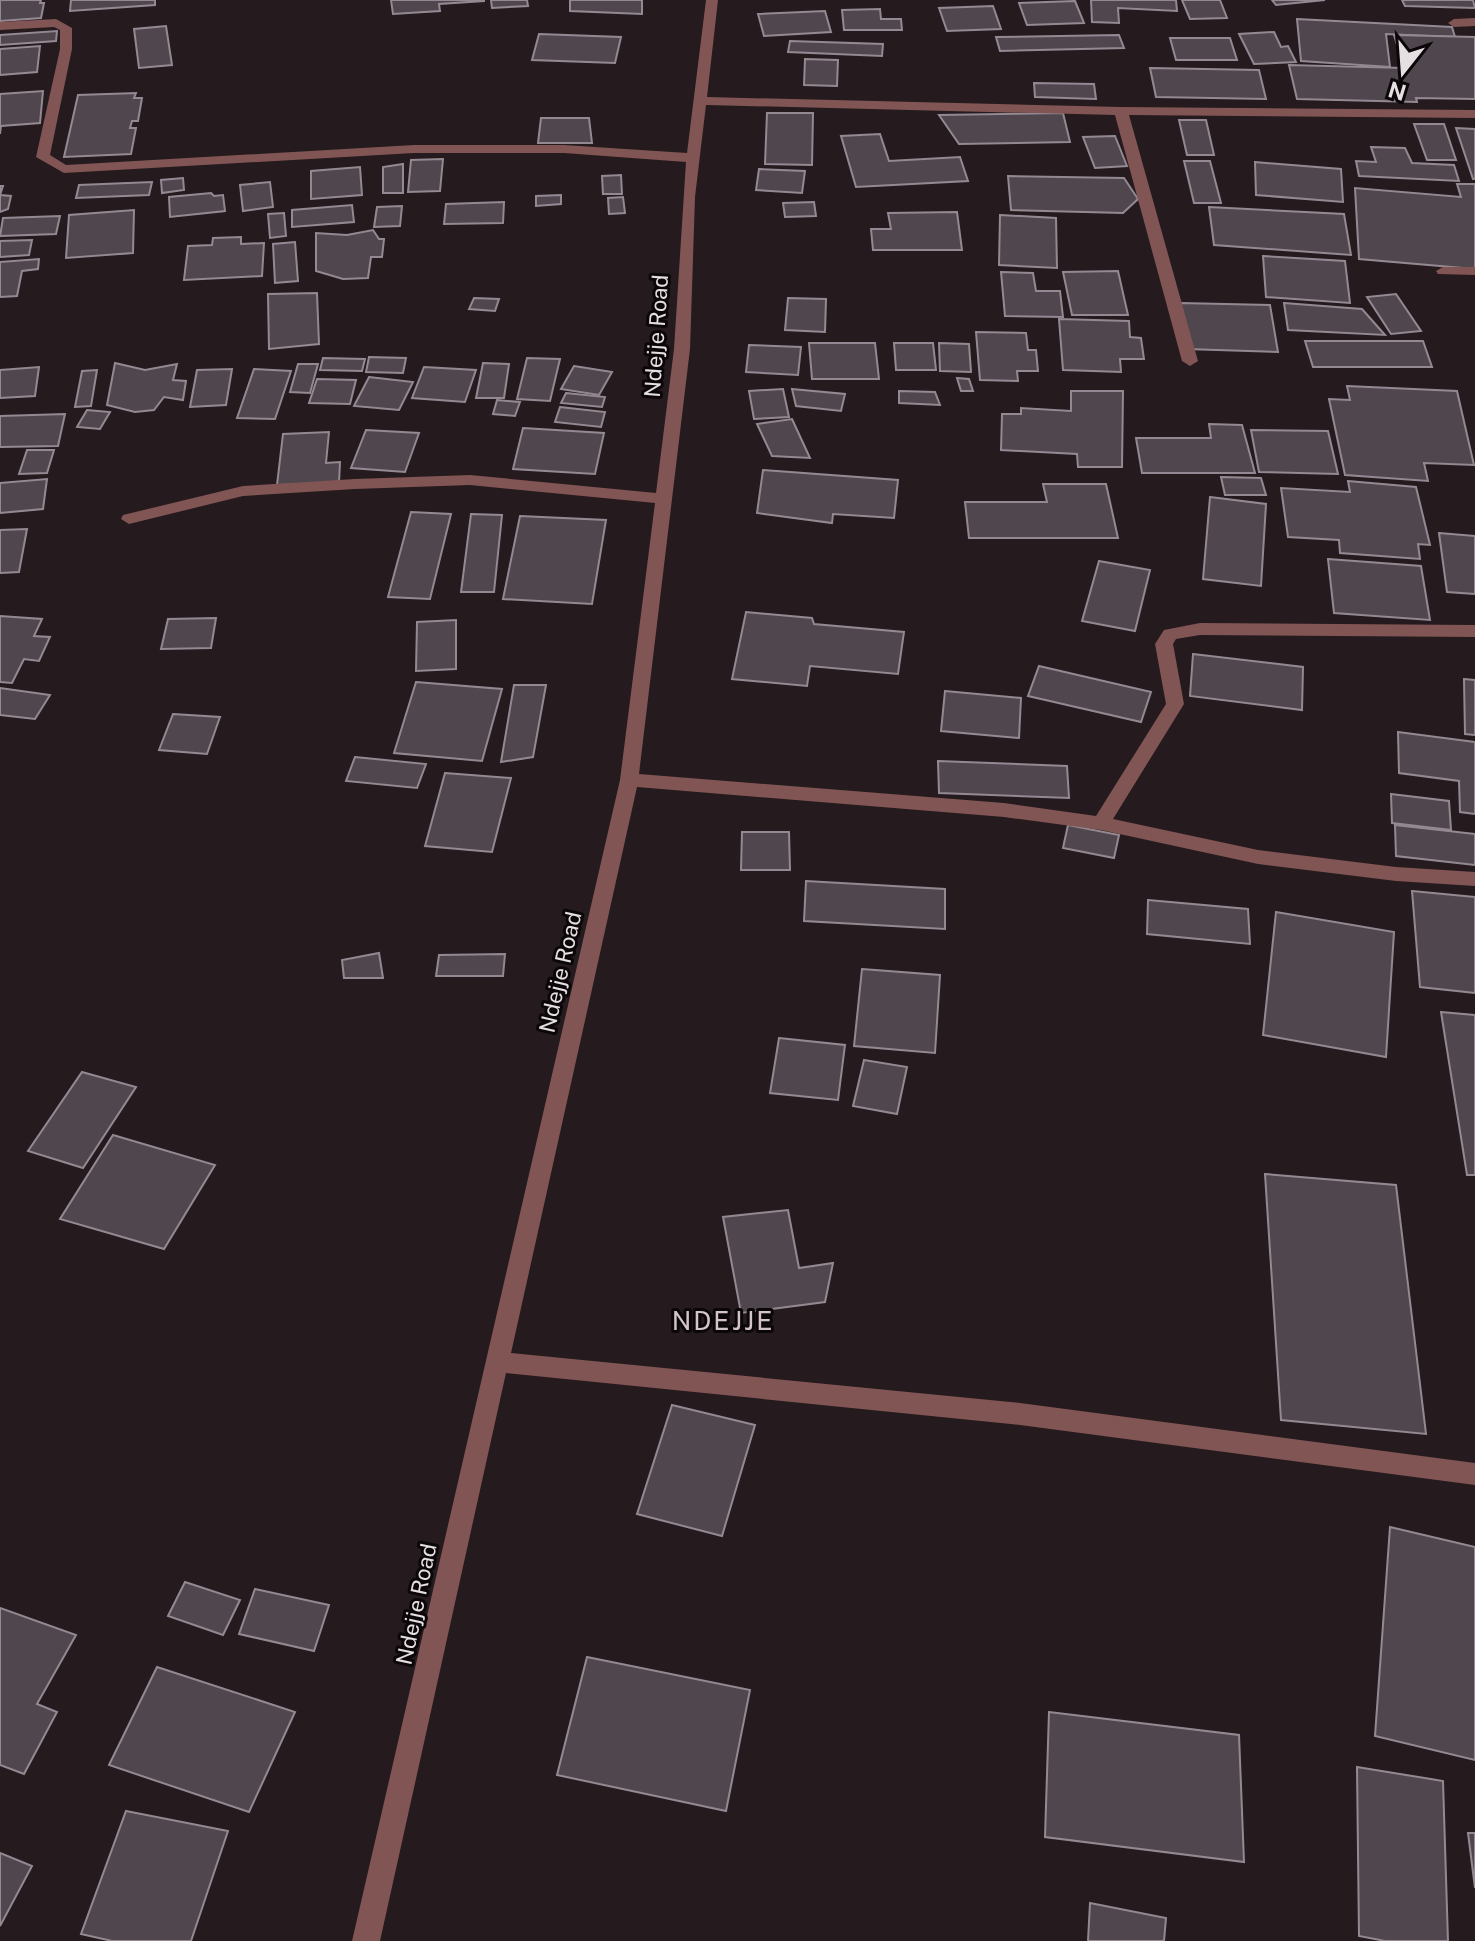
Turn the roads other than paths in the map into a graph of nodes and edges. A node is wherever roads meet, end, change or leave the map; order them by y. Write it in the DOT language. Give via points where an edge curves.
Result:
graph roads {
  1 [pos="712,0"];
  2 [pos="1475,22"];
  3 [pos="1454,23"];
  4 [pos="0,26"];
  5 [pos="700,101"];
  6 [pos="1121,111"];
  7 [pos="1475,114"];
  8 [pos="693,158"];
  9 [pos="1443,271"];
  10 [pos="1475,271"];
  11 [pos="1190,361"];
  12 [pos="663,499"];
  13 [pos="129,519"];
  14 [pos="1475,631"];
  15 [pos="629,780"];
  16 [pos="1101,823"];
  17 [pos="1475,879"];
  18 [pos="496,1362"];
  19 [pos="1475,1474"];
  20 [pos="366,1941"];
  1 -- 5 [label="street, Ndejje Road"];
  2 -- 3 [label="street"];
  4 -- 8 [label="street" via="56,23 66,28 43,157 64,169 414,149 564,149"];
  5 -- 6 [label="street"];
  5 -- 8 [label="street, Ndejje Road"];
  6 -- 7 [label="street"];
  6 -- 11 [label="street"];
  8 -- 12 [label="street, Ndejje Road" via="682,349"];
  9 -- 10 [label="street"];
  12 -- 13 [label="street" via="470,480 355,484 243,491"];
  12 -- 15 [label="street, Ndejje Road"];
  14 -- 16 [label="street" via="1200,629 1170,634 1164,644 1175,704"];
  15 -- 16 [label="street" via="1004,810"];
  15 -- 18 [label="street, Ndejje Road"];
  16 -- 17 [label="street" via="1258,857"];
  18 -- 19 [label="street" via="1020,1414"];
  18 -- 20 [label="street, Ndejje Road"];
}
